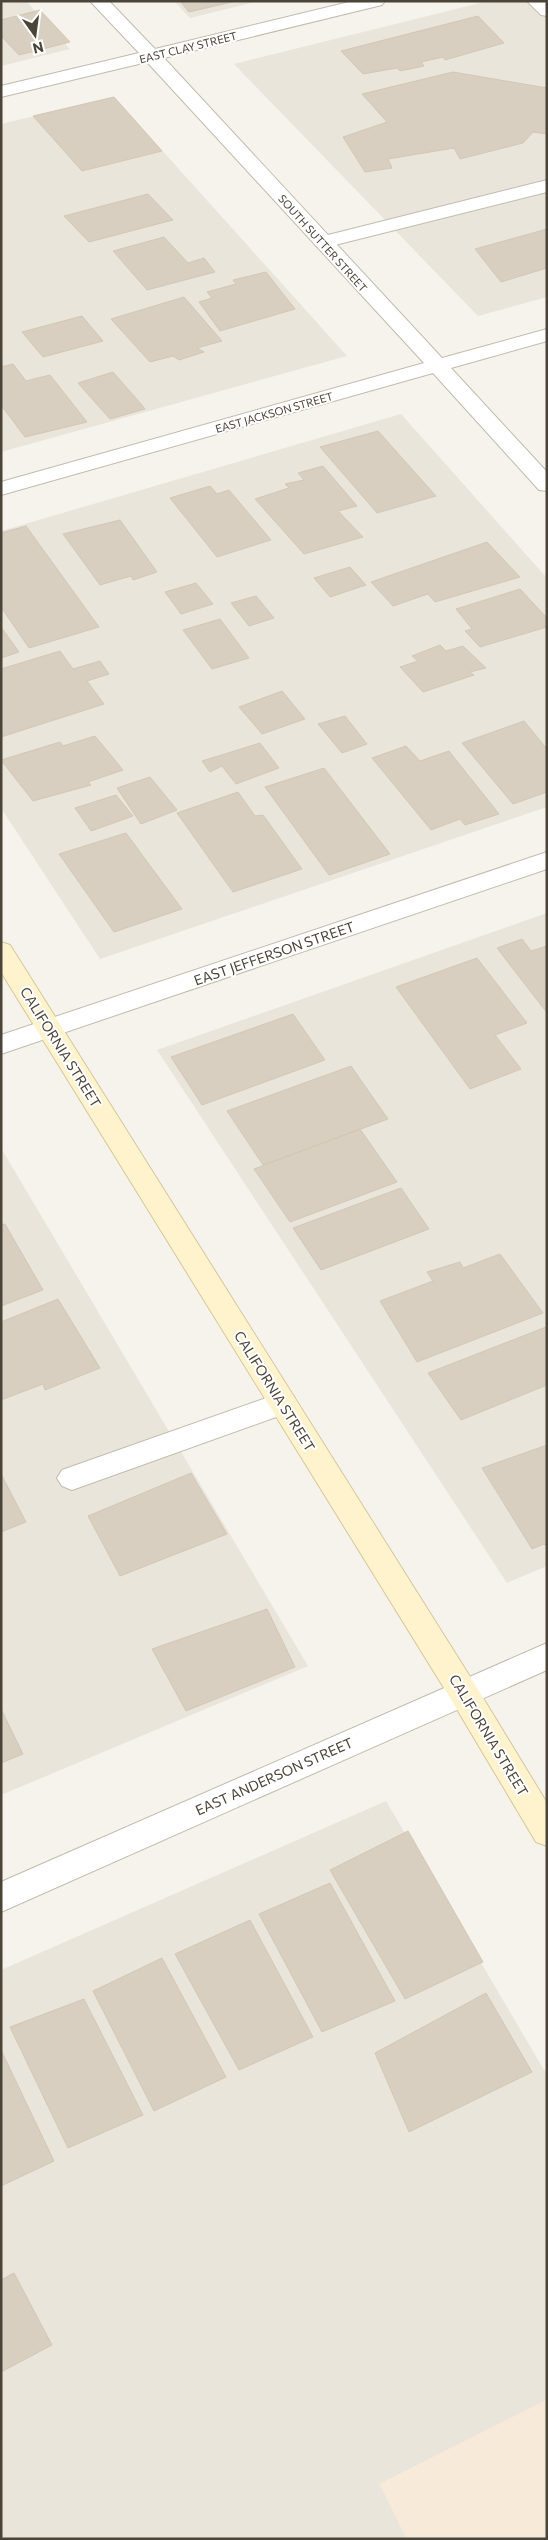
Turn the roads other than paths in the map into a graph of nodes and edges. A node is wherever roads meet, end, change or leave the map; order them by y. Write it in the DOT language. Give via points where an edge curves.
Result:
graph roads {
  1 [pos="99,1"];
  2 [pos="376,1"];
  3 [pos="536,1"];
  4 [pos="547,11"];
  5 [pos="151,56"];
  6 [pos="1,92"];
  7 [pos="547,186"];
  8 [pos="323,242"];
  9 [pos="547,335"];
  10 [pos="436,366"];
  11 [pos="547,485"];
  12 [pos="1,489"];
  13 [pos="547,860"];
  14 [pos="1,951"];
  15 [pos="50,1028"];
  16 [pos="1,1045"];
  17 [pos="283,1403"];
  18 [pos="72,1478"];
  19 [pos="547,1656"];
  20 [pos="463,1692"];
  21 [pos="547,1832"];
  22 [pos="1,1897"];
  1 -- 5 [label="street, SOUTH SUTTER STREET"];
  2 -- 5 [label="street, EAST CLAY STREET"];
  3 -- 4 [label="street"];
  5 -- 6 [label="street, EAST CLAY STREET"];
  5 -- 8 [label="street, SOUTH SUTTER STREET"];
  7 -- 8 [label="street"];
  8 -- 10 [label="street, SOUTH SUTTER STREET"];
  9 -- 10 [label="street, EAST JACKSON STREET"];
  10 -- 11 [label="street, SOUTH SUTTER STREET"];
  10 -- 12 [label="street, EAST JACKSON STREET"];
  13 -- 15 [label="street, EAST JEFFERSON STREET"];
  14 -- 15 [label="street, CALIFORNIA STREET"];
  15 -- 16 [label="street, EAST JEFFERSON STREET"];
  15 -- 17 [label="street, CALIFORNIA STREET"];
  17 -- 18 [label="street"];
  17 -- 20 [label="street, CALIFORNIA STREET"];
  19 -- 20 [label="street, EAST ANDERSON STREET"];
  20 -- 21 [label="street, CALIFORNIA STREET"];
  20 -- 22 [label="street, EAST ANDERSON STREET"];
}
